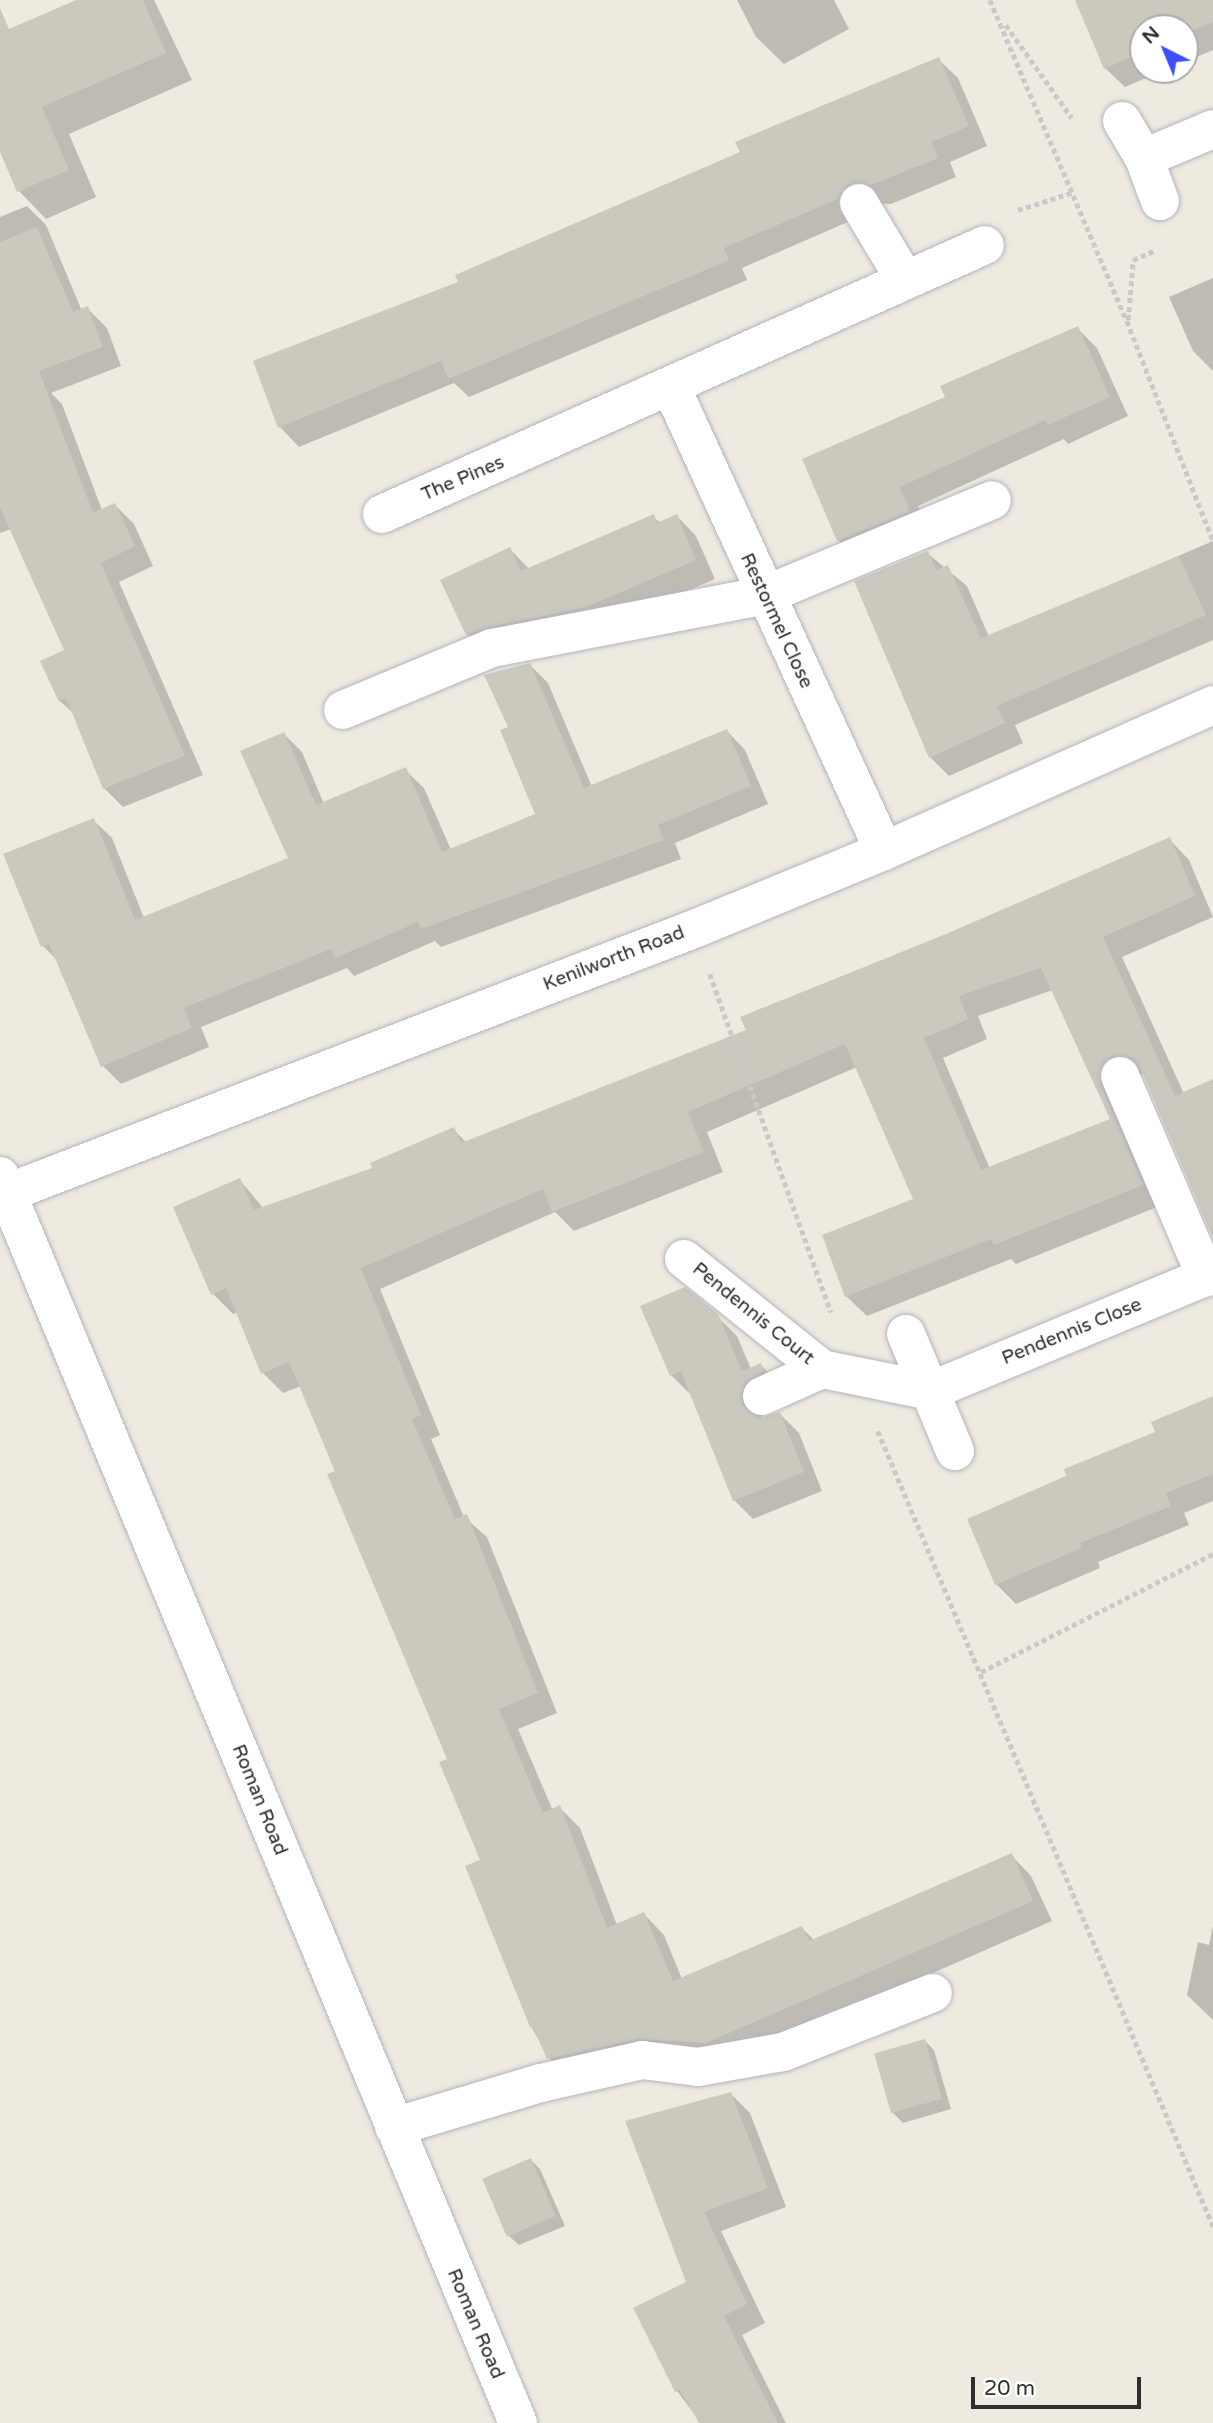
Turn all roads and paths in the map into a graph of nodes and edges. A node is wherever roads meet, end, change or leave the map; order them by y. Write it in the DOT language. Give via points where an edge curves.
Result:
graph roads {
  1 [pos="990,0"];
  2 [pos="1000,15"];
  3 [pos="1122,121"];
  4 [pos="1213,130"];
  5 [pos="1144,158"];
  6 [pos="1160,201"];
  7 [pos="859,203"];
  8 [pos="985,245"];
  9 [pos="905,280"];
  10 [pos="1128,321"];
  11 [pos="672,389"];
  12 [pos="992,499"];
  13 [pos="382,514"];
  14 [pos="1213,540"];
  15 [pos="763,596"];
  16 [pos="1213,705"];
  17 [pos="343,710"];
  18 [pos="884,851"];
  19 [pos="694,929"];
  20 [pos="1120,1076"];
  21 [pos="3,1184"];
  22 [pos="684,1259"];
  23 [pos="1210,1275"];
  24 [pos="906,1334"];
  25 [pos="837,1371"];
  26 [pos="930,1391"];
  27 [pos="762,1396"];
  28 [pos="955,1451"];
  29 [pos="1213,1554"];
  30 [pos="981,1672"];
  31 [pos="933,1993"];
  32 [pos="394,2127"];
  33 [pos="1213,2226"];
  34 [pos="518,2423"];
  1 -- 2 [label="path"];
  2 -- 3 [label="path" via="1076,124 1105,109"];
  2 -- 10 [label="path"];
  3 -- 5 [label="street"];
  4 -- 5 [label="street"];
  5 -- 6 [label="street"];
  6 -- 10 [label="path" via="1179,239 1133,260"];
  7 -- 9 [label="street"];
  8 -- 9 [label="street"];
  9 -- 11 [label="street"];
  10 -- 14 [label="path"];
  11 -- 13 [label="street, The Pines"];
  11 -- 15 [label="street, Restormel Close"];
  12 -- 15 [label="street"];
  15 -- 17 [label="street" via="492,648"];
  15 -- 18 [label="street, Restormel Close"];
  16 -- 18 [label="street, Kenilworth Road"];
  18 -- 19 [label="street, Kenilworth Road"];
  19 -- 21 [label="street, Kenilworth Road"];
  19 -- 25 [label="path"];
  20 -- 23 [label="street"];
  21 -- 32 [label="street, Roman Road"];
  22 -- 25 [label="street, Pendennis Court"];
  23 -- 26 [label="street, Pendennis Close"];
  24 -- 26 [label="street"];
  25 -- 26 [label="street, Pendennis Court"];
  25 -- 27 [label="street, Pendennis Court"];
  25 -- 30 [label="path"];
  26 -- 28 [label="street"];
  29 -- 30 [label="path"];
  30 -- 33 [label="path"];
  31 -- 32 [label="street" via="783,2052 698,2067 642,2060 541,2083"];
  32 -- 34 [label="street, Roman Road"];
}
